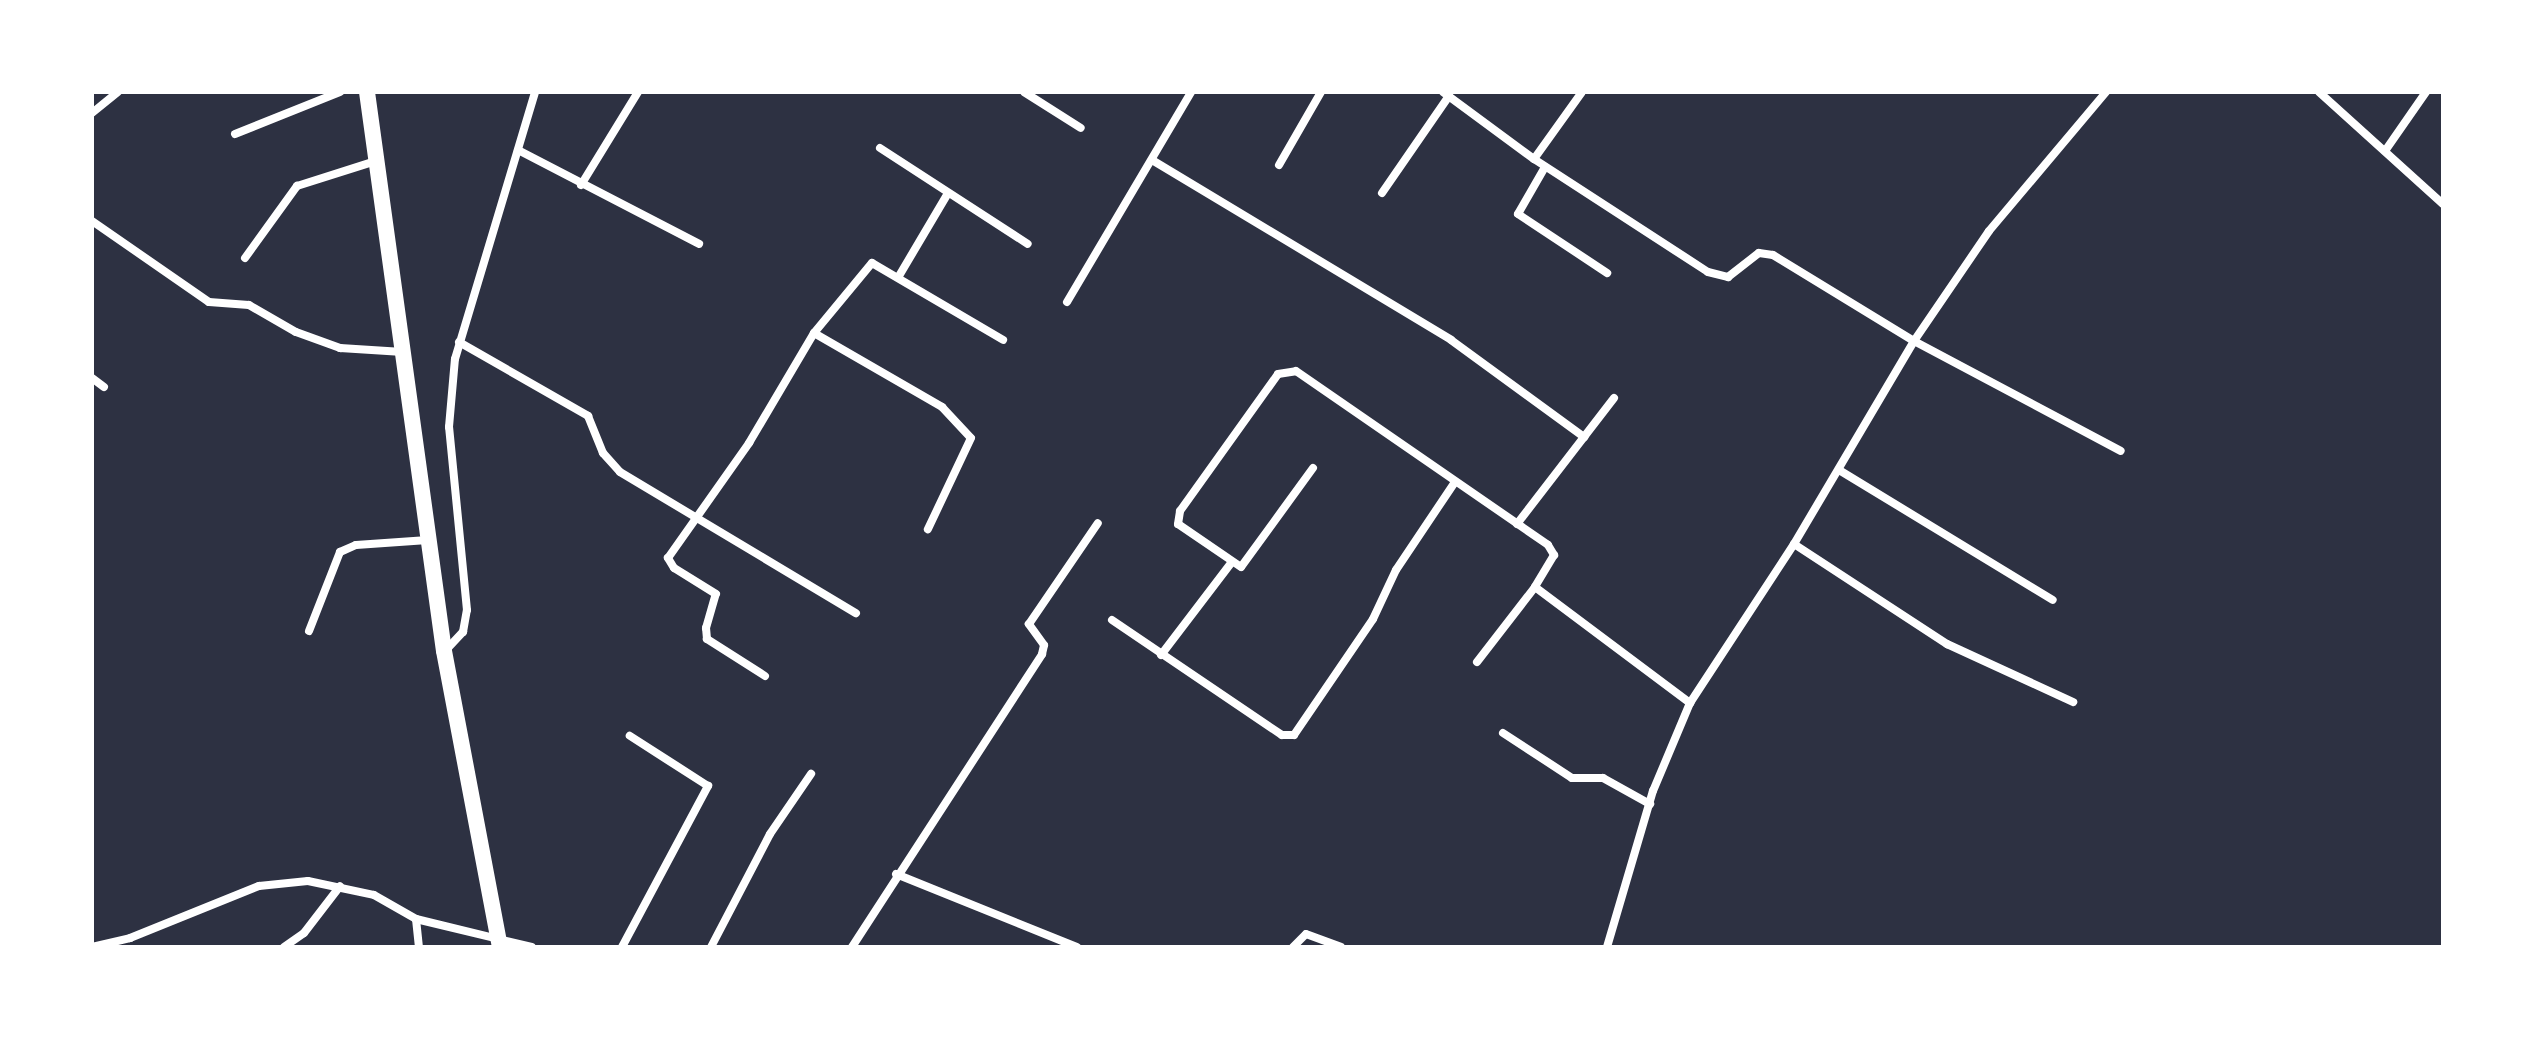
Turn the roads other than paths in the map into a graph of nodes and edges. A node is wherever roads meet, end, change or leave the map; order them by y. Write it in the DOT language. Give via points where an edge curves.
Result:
graph roads {
  1 [pos="118,92"];
  2 [pos="340,92"];
  3 [pos="367,92"];
  4 [pos="535,92"];
  5 [pos="638,92"];
  6 [pos="1024,92"];
  7 [pos="1191,92"];
  8 [pos="1321,92"];
  9 [pos="1582,92"];
  10 [pos="2106,92"];
  11 [pos="2319,92"];
  12 [pos="2426,92"];
  13 [pos="1446,94"];
  14 [pos="92,113"];
  15 [pos="1081,128"];
  16 [pos="235,134"];
  17 [pos="880,148"];
  18 [pos="518,150"];
  19 [pos="2385,151"];
  20 [pos="1534,159"];
  21 [pos="377,160"];
  22 [pos="1152,160"];
  23 [pos="1279,165"];
  24 [pos="1545,167"];
  25 [pos="581,185"];
  26 [pos="948,193"];
  27 [pos="1382,193"];
  28 [pos="2443,204"];
  29 [pos="92,221"];
  30 [pos="699,244"];
  31 [pos="1028,244"];
  32 [pos="245,258"];
  33 [pos="1607,273"];
  34 [pos="899,276"];
  35 [pos="1067,302"];
  36 [pos="814,333"];
  37 [pos="1003,340"];
  38 [pos="1914,341"];
  39 [pos="459,342"];
  40 [pos="403,352"];
  41 [pos="92,378"];
  42 [pos="104,387"];
  43 [pos="1614,398"];
  44 [pos="1584,437"];
  45 [pos="2121,451"];
  46 [pos="1313,468"];
  47 [pos="1839,470"];
  48 [pos="1455,482"];
  49 [pos="694,518"];
  50 [pos="1098,523"];
  51 [pos="1517,524"];
  52 [pos="928,529"];
  53 [pos="429,540"];
  54 [pos="1794,544"];
  55 [pos="1231,563"];
  56 [pos="1535,587"];
  57 [pos="2053,600"];
  58 [pos="856,613"];
  59 [pos="1112,620"];
  60 [pos="309,631"];
  61 [pos="444,651"];
  62 [pos="1161,655"];
  63 [pos="1477,662"];
  64 [pos="765,676"];
  65 [pos="2073,702"];
  66 [pos="1690,703"];
  67 [pos="1503,733"];
  68 [pos="630,736"];
  69 [pos="811,774"];
  70 [pos="1650,804"];
  71 [pos="896,874"];
  72 [pos="340,886"];
  73 [pos="416,919"];
  74 [pos="128,942"];
  75 [pos="499,942"];
  76 [pos="92,947"];
  77 [pos="284,947"];
  78 [pos="419,947"];
  79 [pos="532,947"];
  80 [pos="622,947"];
  81 [pos="711,947"];
  82 [pos="852,947"];
  83 [pos="1077,947"];
  84 [pos="1293,947"];
  85 [pos="1341,947"];
  86 [pos="1607,947"];
  1 -- 14 [label="street"];
  2 -- 16 [label="street"];
  3 -- 21 [label="highway"];
  4 -- 18 [label="street"];
  5 -- 25 [label="street"];
  6 -- 15 [label="street"];
  7 -- 22 [label="street"];
  8 -- 23 [label="street"];
  9 -- 20 [label="street"];
  10 -- 38 [label="street" via="1989,231"];
  11 -- 19 [label="street"];
  12 -- 19 [label="street"];
  13 -- 20 [label="street"];
  13 -- 27 [label="street"];
  17 -- 26 [label="street"];
  18 -- 25 [label="street"];
  18 -- 39 [label="street"];
  19 -- 28 [label="street"];
  20 -- 24 [label="street"];
  21 -- 32 [label="street" via="297,186"];
  21 -- 40 [label="highway"];
  22 -- 35 [label="street"];
  22 -- 44 [label="street" via="1451,340"];
  24 -- 33 [label="street" via="1518,214"];
  24 -- 38 [label="street" via="1708,272 1728,277 1766,252"];
  25 -- 30 [label="street" via="637,208"];
  26 -- 31 [label="street"];
  26 -- 34 [label="street"];
  29 -- 40 [label="street" via="209,302 249,305 296,332 340,348"];
  34 -- 36 [label="street" via="867,264"];
  34 -- 37 [label="street"];
  36 -- 49 [label="street" via="749,443"];
  36 -- 52 [label="street" via="942,407 971,438"];
  38 -- 45 [label="street"];
  38 -- 47 [label="street"];
  39 -- 49 [label="street" via="588,416 610,463"];
  39 -- 61 [label="street" via="449,427 467,622"];
  40 -- 53 [label="highway"];
  41 -- 42 [label="street"];
  43 -- 44 [label="street"];
  44 -- 51 [label="street"];
  46 -- 55 [label="street" via="1245,564"];
  47 -- 54 [label="street"];
  47 -- 57 [label="street"];
  48 -- 51 [label="street"];
  48 -- 55 [label="street" via="1296,371 1282,369 1177,517 1182,530"];
  48 -- 62 [label="street" via="1294,735 1282,735"];
  49 -- 58 [label="street"];
  49 -- 64 [label="street" via="670,552 669,563 716,594 707,639"];
  50 -- 71 [label="street" via="1033,616 1029,629 1044,645 1042,654"];
  51 -- 56 [label="street" via="1554,555"];
  53 -- 60 [label="street" via="356,545 340,552"];
  53 -- 61 [label="highway"];
  54 -- 65 [label="street" via="1947,644"];
  54 -- 66 [label="street"];
  55 -- 62 [label="street"];
  56 -- 63 [label="street"];
  56 -- 66 [label="street"];
  59 -- 62 [label="street"];
  61 -- 75 [label="highway"];
  66 -- 70 [label="street"];
  67 -- 70 [label="street" via="1572,778 1603,778"];
  68 -- 80 [label="street" via="708,786"];
  69 -- 81 [label="street" via="770,834"];
  70 -- 86 [label="street"];
  71 -- 82 [label="street"];
  71 -- 83 [label="street"];
  72 -- 73 [label="street" via="374,895"];
  72 -- 74 [label="street" via="308,881 259,886"];
  72 -- 77 [label="street" via="304,933"];
  73 -- 75 [label="street"];
  73 -- 78 [label="street"];
  74 -- 76 [label="street"];
  75 -- 79 [label="street"];
  84 -- 85 [label="street" via="1306,934"];
}
